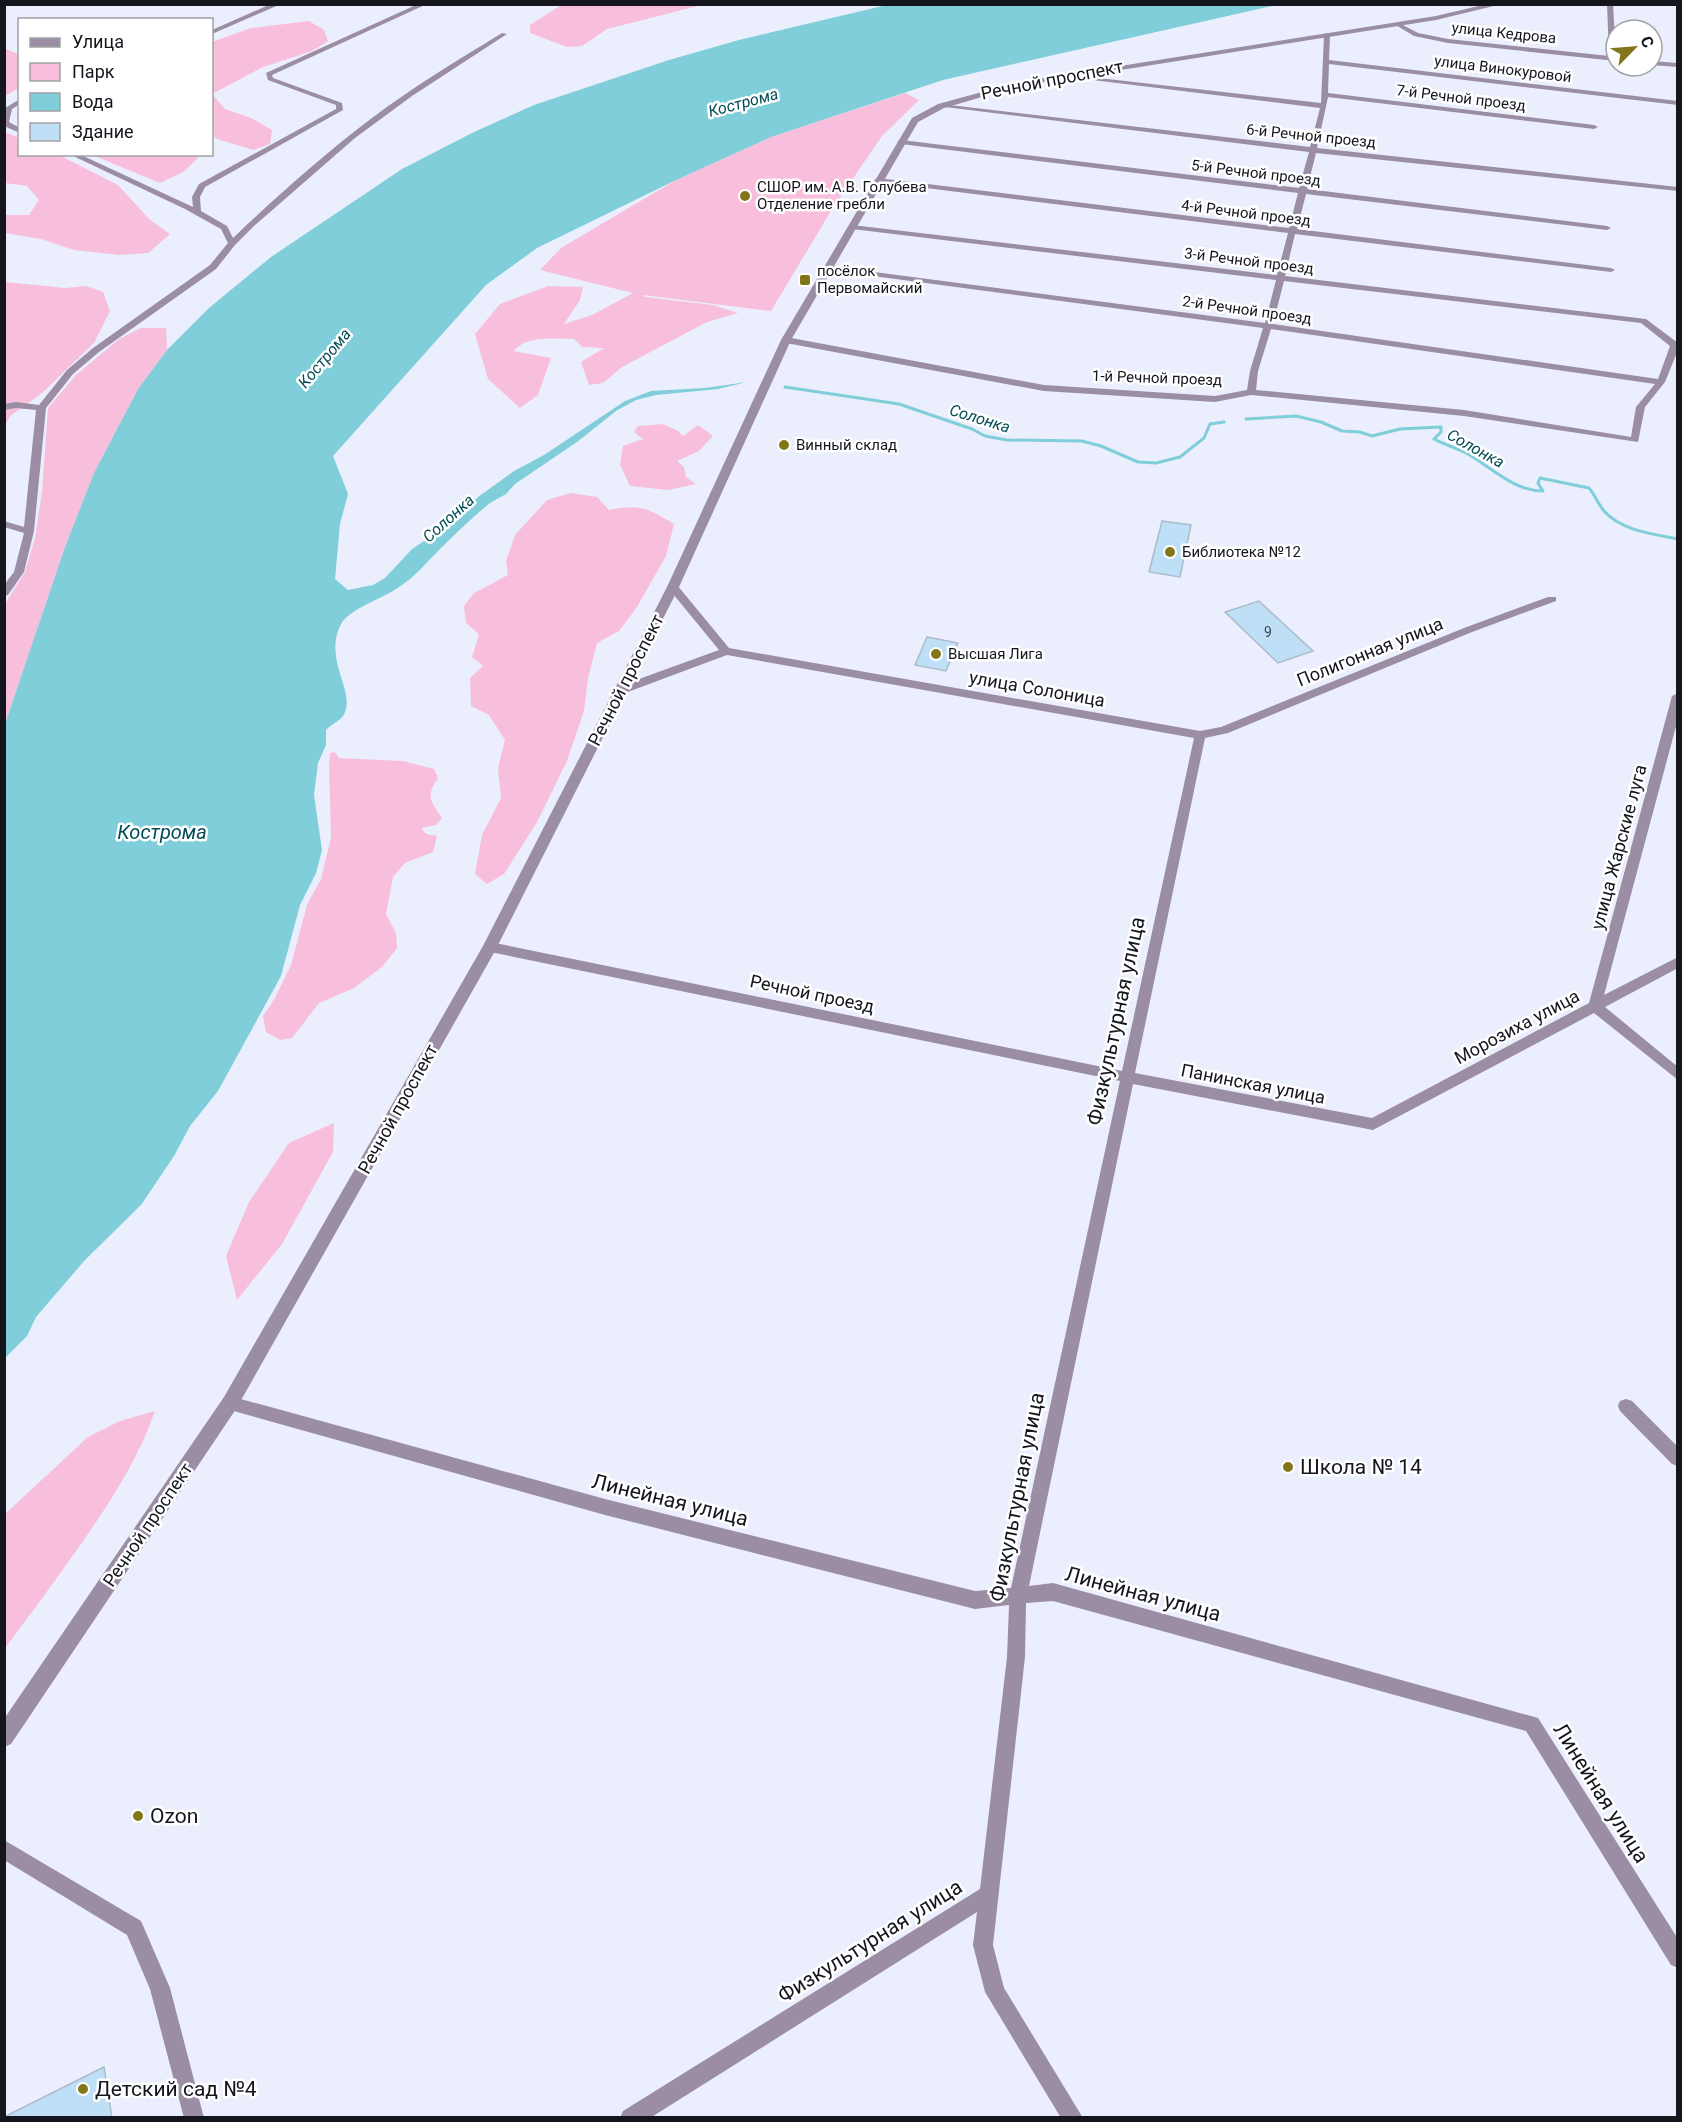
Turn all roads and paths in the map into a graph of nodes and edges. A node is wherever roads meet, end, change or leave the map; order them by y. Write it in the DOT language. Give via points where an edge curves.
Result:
graph roads {
  1 [pos="278,4"];
  2 [pos="424,4"];
  3 [pos="1498,4"];
  4 [pos="1397,24"];
  5 [pos="213,32"];
  6 [pos="504,34"];
  7 [pos="1327,35"];
  8 [pos="1604,58"];
  9 [pos="1326,62"];
  10 [pos="1063,76"];
  11 [pos="1325,95"];
  12 [pos="18,102"];
  13 [pos="1677,103"];
  14 [pos="941,106"];
  15 [pos="1324,106"];
  16 [pos="1594,127"];
  17 [pos="18,130"];
  18 [pos="901,142"];
  19 [pos="1313,150"];
  20 [pos="76,156"];
  21 [pos="878,180"];
  22 [pos="1677,189"];
  23 [pos="1303,192"];
  24 [pos="197,212"];
  25 [pos="852,227"];
  26 [pos="1607,228"];
  27 [pos="1292,232"];
  28 [pos="232,243"];
  29 [pos="828,268"];
  30 [pos="1611,270"];
  31 [pos="1280,279"];
  32 [pos="1268,326"];
  33 [pos="786,340"];
  34 [pos="1661,382"];
  35 [pos="1251,392"];
  36 [pos="4,406"];
  37 [pos="41,408"];
  38 [pos="4,524"];
  39 [pos="29,531"];
  40 [pos="673,587"];
  41 [pos="4,593"];
  42 [pos="1552,599"];
  43 [pos="726,651"];
  44 [pos="621,690"];
  45 [pos="1677,696"];
  46 [pos="1200,735"];
  47 [pos="490,947"];
  48 [pos="1677,962"];
  49 [pos="1595,1006"];
  50 [pos="1677,1075"];
  51 [pos="1126,1077"];
  52 [pos="1372,1124"];
  53 [pos="230,1403"];
  54 [pos="1626,1406"];
  55 [pos="1677,1459"];
  56 [pos="1018,1596"];
  57 [pos="4,1737"];
  58 [pos="4,1849"];
  59 [pos="988,1894"];
  60 [pos="1677,1958"];
  61 [pos="194,2118"];
  62 [pos="630,2118"];
  63 [pos="1073,2118"];
  1 -- 5 [label="street"];
  2 -- 24 [label="street" via="268,74 270,79 340,104 339,110 202,186 196,197"];
  3 -- 4 [label="street, Речной проспект"];
  4 -- 7 [label="street, Речной проспект"];
  4 -- 8 [label="street, улица Кедрова" via="1416,35"];
  6 -- 28 [label="street" via="334,151"];
  7 -- 9 [label="street"];
  7 -- 10 [label="street, Речной проспект"];
  9 -- 11 [label="street"];
  9 -- 13 [label="street, улица Винокуровой"];
  10 -- 14 [label="street, Речной проспект"];
  10 -- 15 [label="street"];
  11 -- 15 [label="street"];
  11 -- 16 [label="street, 7-й Речной проезд"];
  12 -- 17 [label="street" via="9,108 5,123"];
  14 -- 18 [label="street, Речной проспект" via="915,120"];
  14 -- 19 [label="street, 6-й Речной проезд"];
  15 -- 19 [label="street"];
  18 -- 21 [label="street, Речной проспект"];
  18 -- 23 [label="street, 5-й Речной проезд"];
  19 -- 22 [label="street, 6-й Речной проезд"];
  19 -- 23 [label="street"];
  20 -- 24 [label="street"];
  21 -- 25 [label="street, Речной проспект"];
  21 -- 27 [label="street, 4-й Речной проезд"];
  23 -- 26 [label="street, 5-й Речной проезд"];
  23 -- 27 [label="street"];
  24 -- 28 [label="street" via="224,228"];
  25 -- 29 [label="street, Речной проспект"];
  25 -- 31 [label="street, 3-й Речной проезд"];
  27 -- 30 [label="street, 4-й Речной проезд"];
  27 -- 31 [label="street"];
  28 -- 37 [label="street" via="213,267 70,372"];
  29 -- 32 [label="street, 2-й Речной проезд"];
  29 -- 33 [label="street, Речной проспект"];
  31 -- 32 [label="street"];
  31 -- 34 [label="street, 3-й Речной проезд" via="1643,321 1675,345"];
  32 -- 34 [label="street, 2-й Речной проезд"];
  32 -- 35 [label="street"];
  33 -- 35 [label="street, 1-й Речной проезд" via="1044,388 1215,399"];
  33 -- 40 [label="street, Речной проспект"];
  34 -- 35 [label="street, 1-й Речной проезд" via="1641,407 1635,440 1464,413"];
  36 -- 37 [label="street"];
  37 -- 39 [label="street"];
  38 -- 39 [label="street"];
  39 -- 41 [label="street" via="19,572"];
  40 -- 43 [label="street"];
  40 -- 44 [label="street, Речной проспект"];
  42 -- 46 [label="street, Полигонная улица" via="1224,730"];
  43 -- 44 [label="street"];
  43 -- 46 [label="street, улица Солоница"];
  44 -- 47 [label="street, Речной проспект"];
  45 -- 49 [label="street, улица Жарские луга"];
  46 -- 51 [label="street, Физкультурная улица"];
  47 -- 51 [label="street, Речной проезд"];
  47 -- 53 [label="street, Речной проспект"];
  48 -- 49 [label="street, Морозиха улица"];
  49 -- 50 [label="street"];
  49 -- 52 [label="street, Морозиха улица"];
  51 -- 52 [label="street, Панинская улица"];
  51 -- 56 [label="street, Физкультурная улица"];
  53 -- 56 [label="street, Линейная улица" via="605,1507 975,1600"];
  53 -- 57 [label="street, Речной проспект"];
  54 -- 55 [label="street"];
  56 -- 59 [label="street, Физкультурная улица" via="1016,1657"];
  56 -- 60 [label="street, Линейная улица" via="1053,1592 1532,1724"];
  58 -- 61 [label="street" via="135,1928 160,1988"];
  59 -- 62 [label="street, Физкультурная улица"];
  59 -- 63 [label="street" via="983,1944 995,1992"];
}
